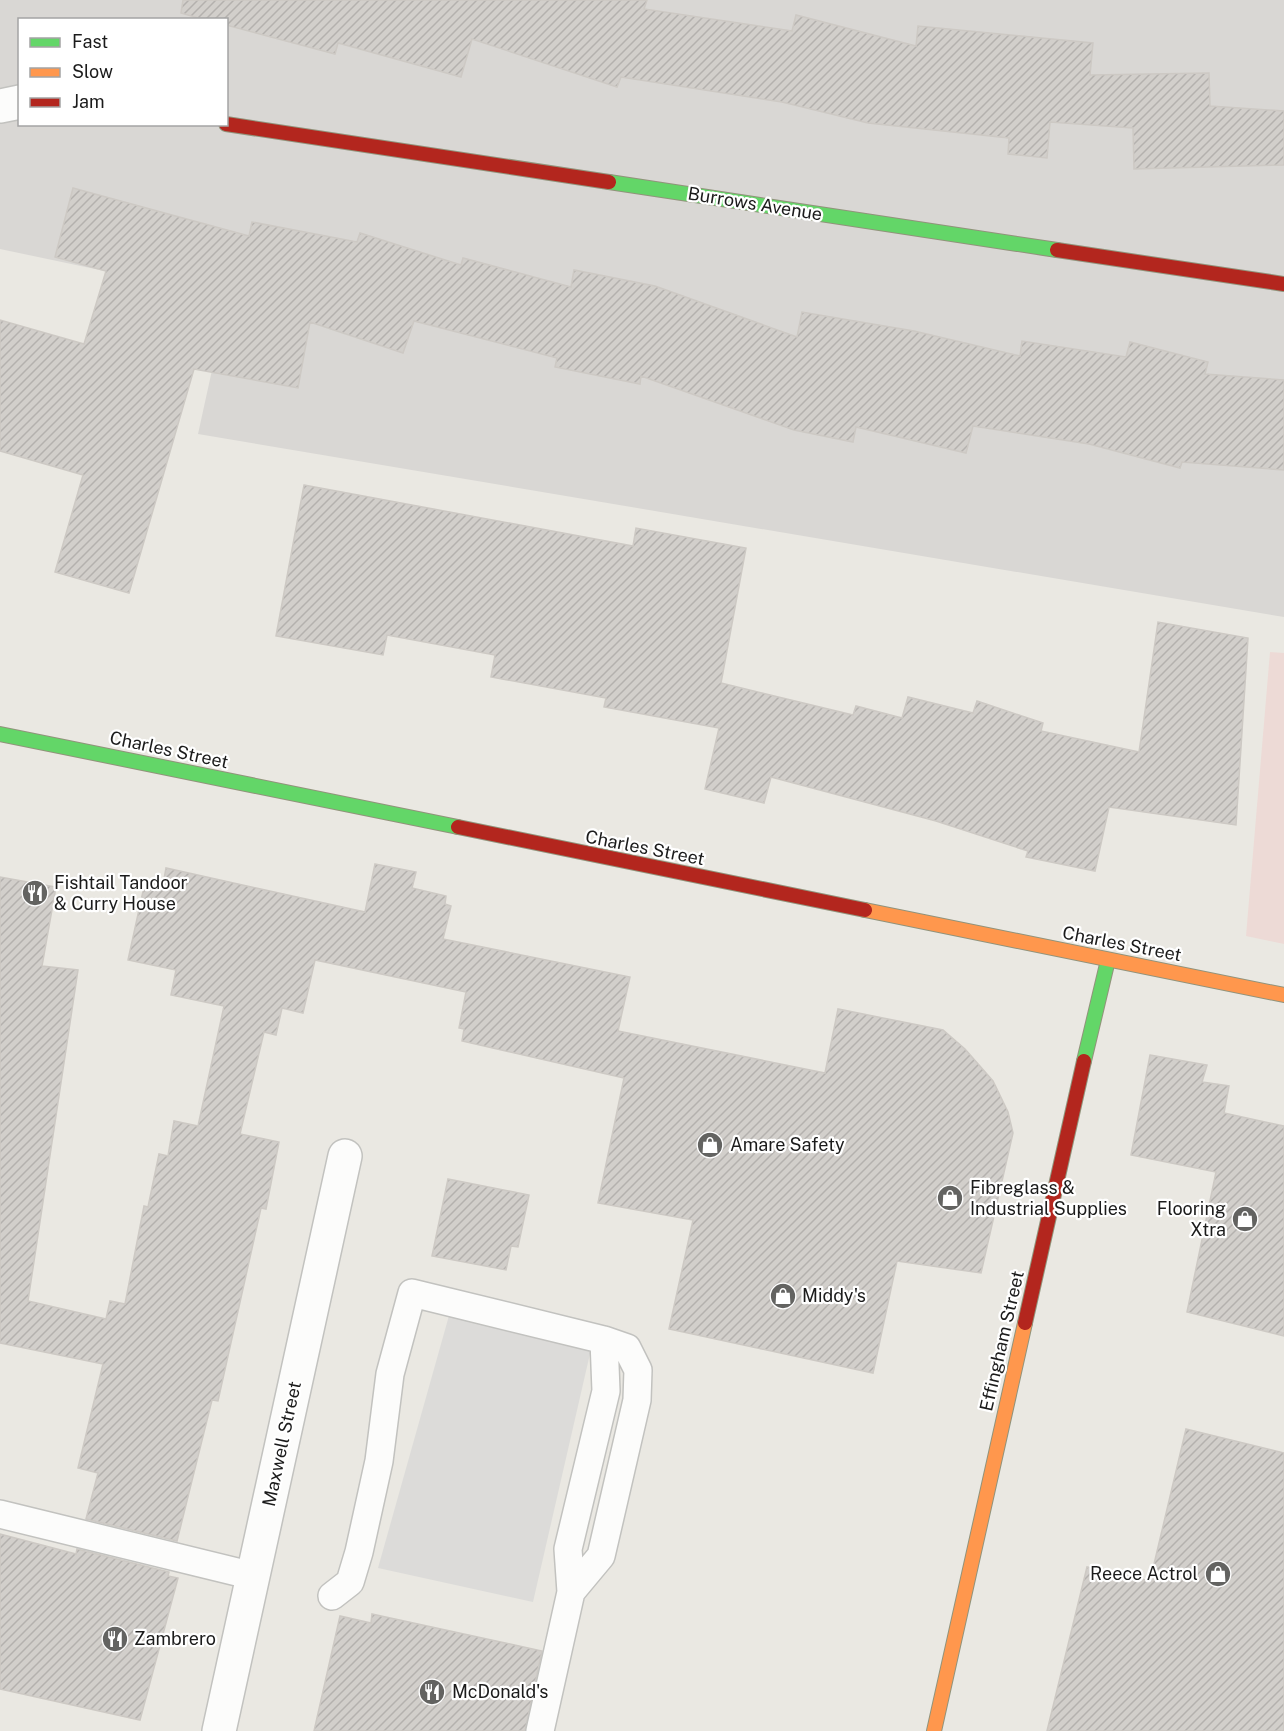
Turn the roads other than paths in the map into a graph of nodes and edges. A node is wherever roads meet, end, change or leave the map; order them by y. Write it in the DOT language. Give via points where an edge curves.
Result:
graph roads {
  1 [pos="18,102"];
  2 [pos="0,106"];
  3 [pos="228,124"];
  4 [pos="1284,284"];
  5 [pos="0,734"];
  6 [pos="1108,960"];
  7 [pos="1284,995"];
  8 [pos="345,1156"];
  9 [pos="0,1514"];
  10 [pos="253,1576"];
  11 [pos="332,1596"];
  12 [pos="219,1731"];
  13 [pos="540,1731"];
  14 [pos="934,1731"];
  1 -- 2 [label="street"];
  3 -- 4 [label="street, Burrows Avenue"];
  5 -- 6 [label="street, Charles Street"];
  6 -- 7 [label="street, Charles Street"];
  6 -- 14 [label="street, Effingham Street"];
  8 -- 10 [label="street, Maxwell Street"];
  9 -- 10 [label="lane"];
  10 -- 12 [label="street, Maxwell Street"];
  11 -- 13 [label="lane" via="350,1582 359,1552 379,1461 390,1374 412,1293 627,1348 638,1370 637,1400 601,1556 572,1592"];
}
